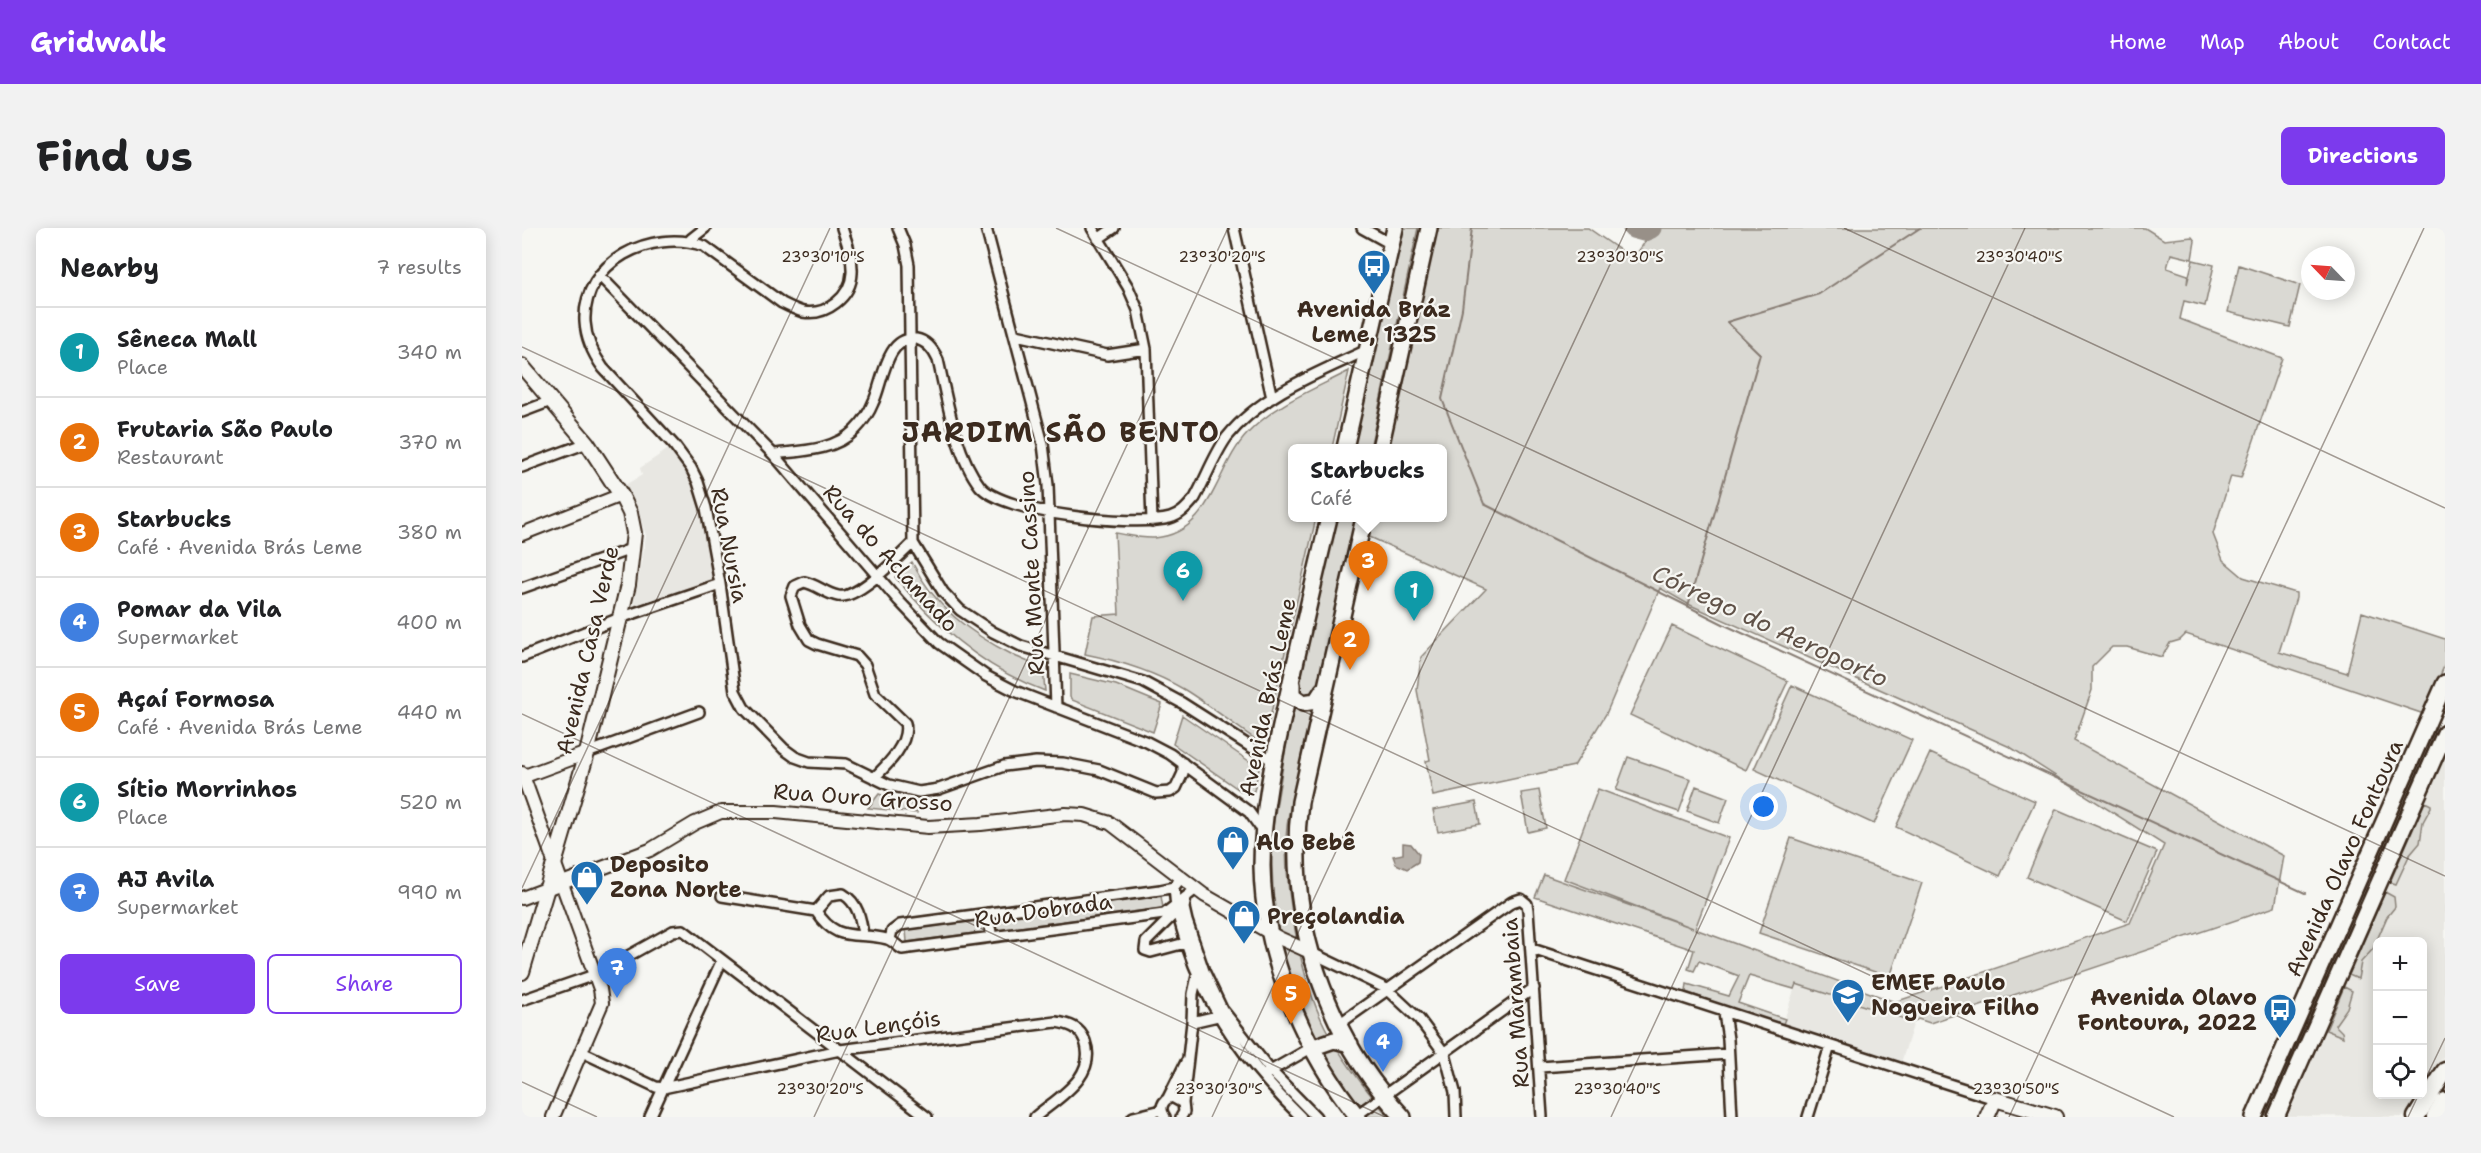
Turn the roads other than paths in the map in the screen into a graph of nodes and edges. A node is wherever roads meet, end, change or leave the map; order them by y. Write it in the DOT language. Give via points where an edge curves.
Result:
graph roads {
  1 [pos="705,228"];
  2 [pos="842,228"];
  3 [pos="898,228"];
  4 [pos="986,228"];
  5 [pos="1092,228"];
  6 [pos="1114,228"];
  7 [pos="1234,228"];
  8 [pos="1362,228"];
  9 [pos="1395,228"];
  10 [pos="1429,228"];
  11 [pos="691,239"];
  12 [pos="1098,239"];
  13 [pos="1391,244"];
  14 [pos="599,275"];
  15 [pos="1016,335"];
  16 [pos="911,339"];
  17 [pos="1146,349"];
  18 [pos="1368,350"];
  19 [pos="522,366"];
  20 [pos="1272,398"];
  21 [pos="551,401"];
  22 [pos="522,412"];
  23 [pos="587,443"];
  24 [pos="1346,444"];
  25 [pos="1381,444"];
  26 [pos="773,454"];
  27 [pos="522,467"];
  28 [pos="621,495"];
  29 [pos="1049,512"];
  30 [pos="1152,521"];
  31 [pos="1328,522"];
  32 [pos="1363,522"];
  33 [pos="522,534"];
  34 [pos="913,543"];
  35 [pos="634,548"];
  36 [pos="878,576"];
  37 [pos="720,584"];
  38 [pos="522,588"];
  39 [pos="620,618"];
  40 [pos="522,657"];
  41 [pos="1055,657"];
  42 [pos="1291,681"];
  43 [pos="2445,683"];
  44 [pos="1325,688"];
  45 [pos="1056,707"];
  46 [pos="699,712"];
  47 [pos="2445,733"];
  48 [pos="587,753"];
  49 [pos="1273,761"];
  50 [pos="1183,763"];
  51 [pos="522,776"];
  52 [pos="874,778"];
  53 [pos="1264,834"];
  54 [pos="2379,835"];
  55 [pos="2398,842"];
  56 [pos="2371,853"];
  57 [pos="554,865"];
  58 [pos="1178,883"];
  59 [pos="561,884"];
  60 [pos="1196,889"];
  61 [pos="547,890"];
  62 [pos="722,896"];
  63 [pos="522,898"];
  64 [pos="1186,898"];
  65 [pos="1176,909"];
  66 [pos="816,911"];
  67 [pos="987,913"];
  68 [pos="1271,934"];
  69 [pos="863,935"];
  70 [pos="992,937"];
  71 [pos="890,939"];
  72 [pos="1190,942"];
  73 [pos="2352,946"];
  74 [pos="1282,948"];
  75 [pos="1532,949"];
  76 [pos="1310,952"];
  77 [pos="722,960"];
  78 [pos="522,972"];
  79 [pos="1200,973"];
  80 [pos="594,975"];
  81 [pos="2317,977"];
  82 [pos="2334,985"];
  83 [pos="1534,988"];
  84 [pos="1387,989"];
  85 [pos="522,1000"];
  86 [pos="1724,1013"];
  87 [pos="1222,1015"];
  88 [pos="1192,1022"];
  89 [pos="1339,1024"];
  90 [pos="1350,1044"];
  91 [pos="1830,1046"];
  92 [pos="1311,1048"];
  93 [pos="840,1050"];
  94 [pos="582,1052"];
  95 [pos="1445,1054"];
  96 [pos="1728,1054"];
  97 [pos="1188,1057"];
  98 [pos="1540,1067"];
  99 [pos="2275,1070"];
  100 [pos="2445,1071"];
  101 [pos="1267,1073"];
  102 [pos="663,1088"];
  103 [pos="1383,1095"];
  104 [pos="1168,1098"];
  105 [pos="1995,1099"];
  106 [pos="2445,1101"];
  107 [pos="1183,1103"];
  108 [pos="1163,1114"];
  109 [pos="1356,1116"];
  110 [pos="553,1117"];
  111 [pos="650,1117"];
  112 [pos="927,1117"];
  113 [pos="1035,1117"];
  114 [pos="1133,1117"];
  115 [pos="1182,1117"];
  116 [pos="1301,1117"];
  117 [pos="1316,1117"];
  118 [pos="1403,1117"];
  119 [pos="1456,1117"];
  120 [pos="1542,1117"];
  121 [pos="1732,1117"];
  122 [pos="1809,1117"];
  123 [pos="1987,1117"];
  124 [pos="2055,1117"];
  125 [pos="2254,1117"];
  126 [pos="2262,1117"];
  127 [pos="2277,1117"];
  128 [pos="2416,1117"];
  129 [pos="2435,1117"];
  1 -- 11 [label="street"];
  2 -- 11 [label="street" via="852,259 850,285 837,303 816,312 804,312 782,303"];
  3 -- 16 [label="street" via="909,265"];
  4 -- 15 [label="street, Rua Monte Cassino"];
  5 -- 12 [label="street"];
  6 -- 12 [label="street"];
  7 -- 20 [label="street"];
  8 -- 13 [label="street"];
  9 -- 13 [label="main road"];
  10 -- 25 [label="main road"];
  11 -- 14 [label="street" via="661,238 636,243 615,256"];
  12 -- 17 [label="street" via="1128,287 1138,310"];
  13 -- 18 [label="main road"];
  14 -- 26 [label="street, Rua do Aclamado"];
  14 -- 37 [label="street, Rua Nursia" via="585,310 590,346 603,369 691,468 706,508"];
  15 -- 17 [label="street" via="1107,355"];
  15 -- 29 [label="street, Rua Monte Cassino" via="1043,444"];
  16 -- 26 [label="street" via="900,343 888,358 874,403 854,431 823,448"];
  16 -- 29 [label="street" via="928,345 939,360 959,444 969,471 982,488 1009,504"];
  16 -- 34 [label="street"];
  17 -- 30 [label="street"];
  18 -- 20 [label="street"];
  18 -- 24 [label="main road"];
  19 -- 21 [label="main road, Avenida Casa Verde"];
  20 -- 30 [label="street" via="1227,437 1188,506 1173,517"];
  21 -- 22 [label="street"];
  21 -- 23 [label="main road, Avenida Casa Verde"];
  23 -- 27 [label="street"];
  23 -- 28 [label="main road, Avenida Casa Verde"];
  26 -- 36 [label="street, Rua do Aclamado"];
  28 -- 33 [label="street"];
  28 -- 35 [label="main road, Avenida Casa Verde" via="630,513"];
  29 -- 30 [label="street"];
  29 -- 41 [label="street, Rua Monte Cassino"];
  31 -- 42 [label="main road, Avenida Brás Leme"];
  32 -- 44 [label="main road"];
  34 -- 36 [label="street"];
  34 -- 41 [label="street" via="943,592 960,610 1021,646"];
  35 -- 38 [label="street"];
  35 -- 39 [label="main road, Avenida Casa Verde"];
  36 -- 45 [label="street, Rua do Aclamado" via="927,632 954,655 1015,691"];
  36 -- 52 [label="street" via="844,597 804,582 795,586 791,596 809,640 857,656 865,665 875,694 905,723 903,741"];
  37 -- 39 [label="street"];
  37 -- 52 [label="street, Rua Nursia" via="732,680 744,708 795,757 809,762 846,764"];
  39 -- 40 [label="street"];
  39 -- 48 [label="main road, Avenida Casa Verde"];
  41 -- 45 [label="street, Rua Monte Cassino"];
  41 -- 49 [label="street" via="1143,682 1182,702"];
  42 -- 44 [label="main road" via="1292,695 1303,703 1316,701"];
  42 -- 49 [label="main road, Avenida Brás Leme"];
  43 -- 54 [label="main road, Avenida Olavo Fontoura"];
  44 -- 76 [label="main road" via="1297,824 1301,905"];
  45 -- 50 [label="street, Rua do Aclamado" via="1147,742"];
  46 -- 48 [label="street"];
  47 -- 55 [label="main road, Avenida Olavo Fontoura"];
  48 -- 51 [label="street"];
  48 -- 57 [label="main road, Avenida Casa Verde"];
  49 -- 53 [label="main road, Avenida Brás Leme"];
  50 -- 52 [label="street, Rua Nursia" via="1176,788 1163,794 1099,770 1063,763 1019,763 919,792"];
  50 -- 53 [label="street, Rua do Aclamado" via="1249,812"];
  51 -- 57 [label="street"];
  53 -- 68 [label="main road, Avenida Brás Leme" via="1263,873"];
  54 -- 55 [label="main road"];
  54 -- 56 [label="main road, Avenida Olavo Fontoura"];
  55 -- 73 [label="main road, Avenida Olavo Fontoura"];
  56 -- 73 [label="main road" via="2365,879 2335,951 2340,954"];
  56 -- 81 [label="main road, Avenida Olavo Fontoura"];
  57 -- 59 [label="street"];
  57 -- 61 [label="main road, Avenida Casa Verde"];
  58 -- 59 [label="street, Rua Ouro Grosso" via="1124,831 1084,815 928,827 739,810 708,816 650,850"];
  58 -- 60 [label="street, Rua Ouro Grosso"];
  58 -- 65 [label="street"];
  58 -- 67 [label="street, Rua Dobrada"];
  59 -- 61 [label="street, Rua Ouro Grosso"];
  59 -- 80 [label="street"];
  60 -- 64 [label="street, Rua Dobrada"];
  60 -- 68 [label="street, Rua Ouro Grosso"];
  61 -- 63 [label="street, Rua Ouro Grosso"];
  61 -- 78 [label="main road, Avenida Casa Verde"];
  62 -- 66 [label="street"];
  64 -- 65 [label="street, Rua Dobrada"];
  64 -- 72 [label="street"];
  65 -- 70 [label="street, Rua Dobrada" via="1164,914"];
  65 -- 72 [label="street"];
  65 -- 72 [label="street" via="1144,947 1151,952"];
  66 -- 69 [label="street, Rua Dobrada" via="839,932"];
  66 -- 69 [label="street" via="829,896 843,894 858,912"];
  67 -- 70 [label="street"];
  67 -- 71 [label="street, Rua Dobrada" via="900,925 892,931"];
  68 -- 74 [label="main road, Avenida Brás Leme"];
  69 -- 71 [label="street, Rua Dobrada"];
  70 -- 71 [label="street, Rua Dobrada" via="902,949"];
  72 -- 79 [label="street"];
  73 -- 82 [label="main road, Avenida Olavo Fontoura"];
  74 -- 76 [label="street"];
  74 -- 92 [label="main road, Avenida Brás Leme" via="1292,1005"];
  75 -- 83 [label="street, Rua Marambaia"];
  75 -- 84 [label="street, Rua Marambaia" via="1527,904 1521,899"];
  75 -- 86 [label="street"];
  76 -- 84 [label="street"];
  76 -- 89 [label="main road"];
  77 -- 80 [label="street" via="688,932 673,931"];
  77 -- 93 [label="street"];
  77 -- 102 [label="street"];
  79 -- 87 [label="street"];
  79 -- 88 [label="street" via="1193,994"];
  80 -- 85 [label="street"];
  80 -- 94 [label="street" via="602,1003"];
  81 -- 82 [label="main road" via="2330,973"];
  81 -- 99 [label="main road, Avenida Olavo Fontoura"];
  82 -- 127 [label="main road, Avenida Olavo Fontoura"];
  83 -- 95 [label="street"];
  83 -- 98 [label="street, Rua Marambaia"];
  84 -- 89 [label="street"];
  84 -- 95 [label="street" via="1419,1019"];
  86 -- 91 [label="street"];
  86 -- 96 [label="street"];
  87 -- 88 [label="street"];
  87 -- 101 [label="street"];
  88 -- 97 [label="street"];
  89 -- 90 [label="main road"];
  90 -- 92 [label="main road" via="1334,1040"];
  90 -- 103 [label="main road"];
  91 -- 105 [label="street"];
  91 -- 122 [label="street"];
  92 -- 101 [label="street"];
  92 -- 109 [label="main road, Avenida Brás Leme"];
  93 -- 102 [label="street, Rua Lençóis"];
  93 -- 112 [label="street"];
  93 -- 113 [label="street, Rua Lençóis" via="1056,1022 1069,1025 1080,1031 1085,1041 1083,1072 1068,1091"];
  94 -- 102 [label="street"];
  94 -- 110 [label="street"];
  95 -- 103 [label="street"];
  95 -- 119 [label="street" via="1455,1092"];
  96 -- 98 [label="street"];
  96 -- 121 [label="street"];
  97 -- 104 [label="street"];
  97 -- 107 [label="street"];
  98 -- 120 [label="street, Rua Marambaia"];
  99 -- 125 [label="main road, Avenida Olavo Fontoura"];
  99 -- 126 [label="main road" via="2276,1078"];
  100 -- 128 [label="highway"];
  101 -- 116 [label="street"];
  101 -- 117 [label="street"];
  102 -- 111 [label="street"];
  103 -- 109 [label="street"];
  103 -- 118 [label="main road"];
  104 -- 107 [label="street" via="1177,1097"];
  104 -- 108 [label="street"];
  105 -- 123 [label="main road"];
  105 -- 124 [label="main road"];
  106 -- 129 [label="highway"];
  107 -- 115 [label="street"];
  108 -- 114 [label="street"];
}
